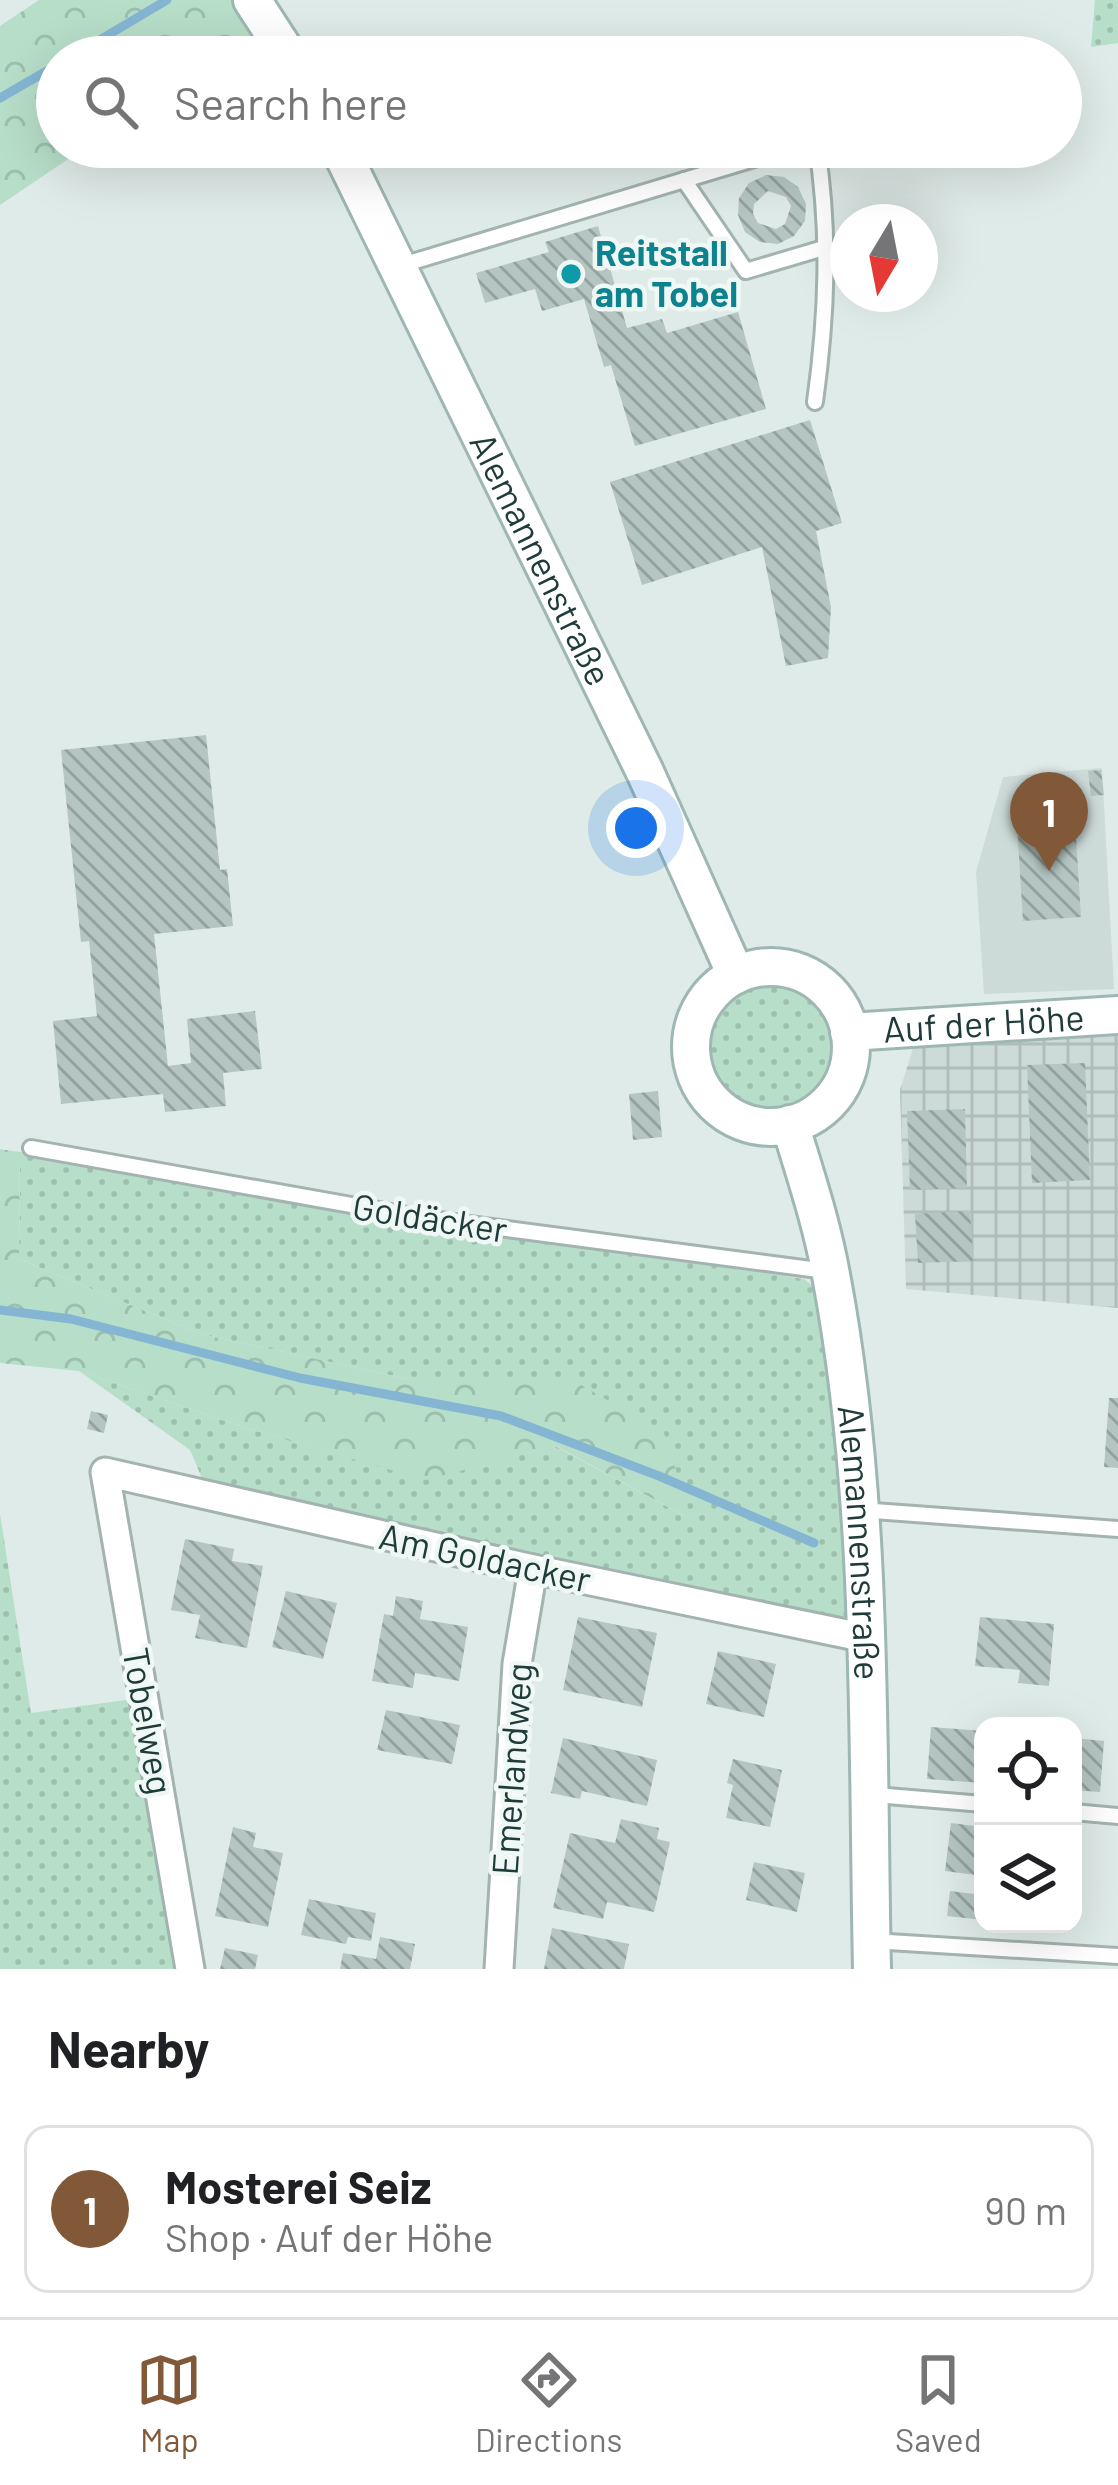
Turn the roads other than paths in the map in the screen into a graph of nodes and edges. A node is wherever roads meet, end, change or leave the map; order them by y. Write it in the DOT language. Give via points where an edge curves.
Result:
graph roads {
  1 [pos="252,0"];
  2 [pos="275,36"];
  3 [pos="349,168"];
  4 [pos="724,168"];
  5 [pos="819,168"];
  6 [pos="684,180"];
  7 [pos="827,247"];
  8 [pos="397,266"];
  9 [pos="815,402"];
  10 [pos="736,975"];
  11 [pos="1118,1015"];
  12 [pos="849,1032"];
  13 [pos="790,1124"];
  14 [pos="31,1148"];
  15 [pos="831,1272"];
  16 [pos="106,1472"];
  17 [pos="858,1510"];
  18 [pos="1118,1529"];
  19 [pos="532,1569"];
  20 [pos="866,1638"];
  21 [pos="869,1795"];
  22 [pos="974,1803"];
  23 [pos="1082,1813"];
  24 [pos="1118,1816"];
  25 [pos="872,1955"];
  26 [pos="1118,1956"];
  27 [pos="190,1969"];
  28 [pos="499,1969"];
  1 -- 2 [label="street"];
  3 -- 8 [label="street, Alemannenstraße"];
  4 -- 6 [label="lane"];
  5 -- 7 [label="lane"];
  6 -- 7 [label="lane" via="746,271"];
  6 -- 8 [label="lane"];
  7 -- 9 [label="lane"];
  8 -- 10 [label="street, Alemannenstraße"];
  10 -- 12 [label="street" via="771,968 806,976 834,999"];
  10 -- 13 [label="street" via="700,1009 691,1041 695,1074 713,1102 741,1121"];
  11 -- 12 [label="street, Auf der Höhe"];
  12 -- 13 [label="street" via="848,1066 833,1097"];
  13 -- 15 [label="street, Alemannenstraße"];
  14 -- 15 [label="lane, Goldäcker" via="424,1218"];
  15 -- 17 [label="street, Alemannenstraße"];
  16 -- 19 [label="street, Am Goldacker"];
  16 -- 27 [label="street, Tobelweg"];
  17 -- 18 [label="lane"];
  17 -- 20 [label="street, Alemannenstraße"];
  19 -- 20 [label="street, Am Goldacker"];
  19 -- 28 [label="street, Emerlandweg" via="517,1664"];
  20 -- 21 [label="street, Alemannenstraße"];
  21 -- 22 [label="lane"];
  21 -- 25 [label="street, Alemannenstraße"];
  23 -- 24 [label="lane"];
  25 -- 26 [label="lane"];
}
